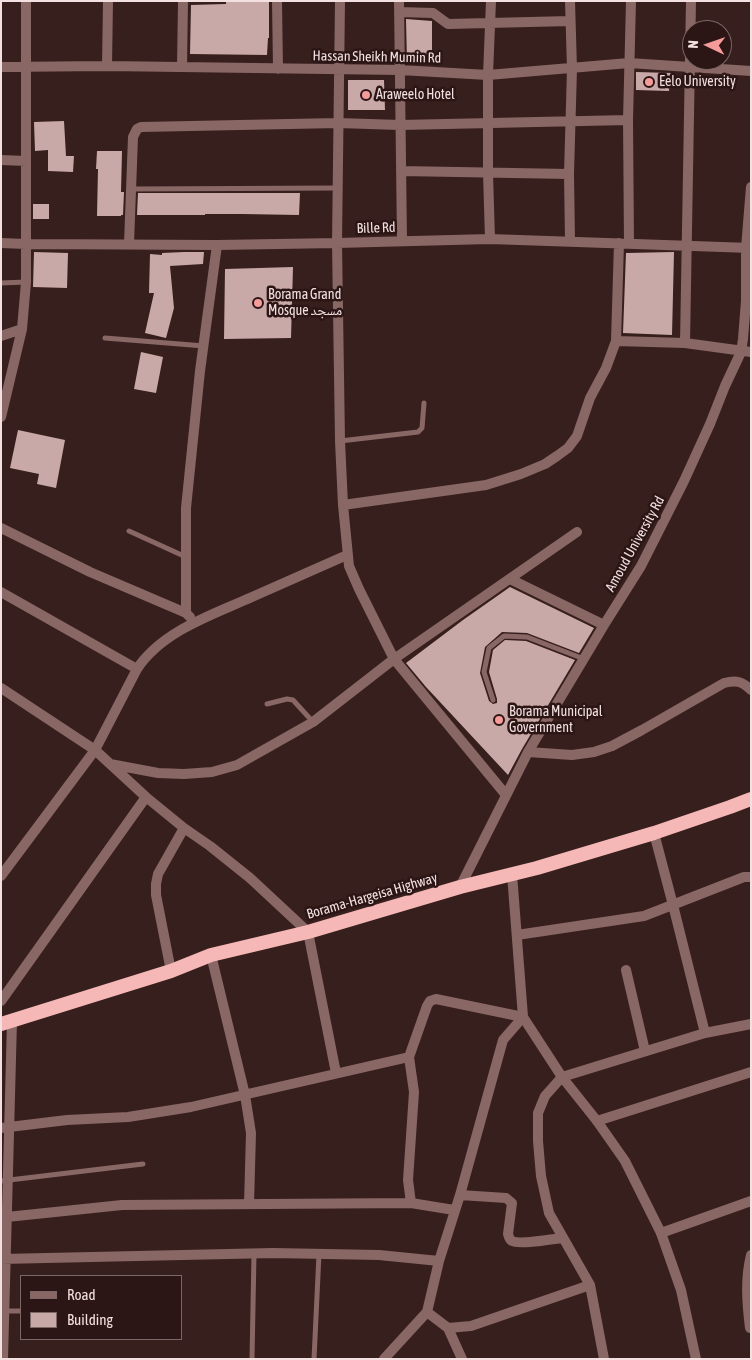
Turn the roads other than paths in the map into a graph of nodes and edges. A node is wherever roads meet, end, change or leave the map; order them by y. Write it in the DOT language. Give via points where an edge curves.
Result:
graph roads {
  1 [pos="26,1"];
  2 [pos="108,1"];
  3 [pos="183,1"];
  4 [pos="277,1"];
  5 [pos="340,1"];
  6 [pos="492,1"];
  7 [pos="570,1"];
  8 [pos="631,1"];
  9 [pos="691,1"];
  10 [pos="399,6"];
  11 [pos="691,20"];
  12 [pos="570,21"];
  13 [pos="491,22"];
  14 [pos="629,63"];
  15 [pos="106,66"];
  16 [pos="682,66"];
  17 [pos="1,67"];
  18 [pos="182,67"];
  19 [pos="26,68"];
  20 [pos="278,69"];
  21 [pos="572,69"];
  22 [pos="339,70"];
  23 [pos="400,70"];
  24 [pos="690,70"];
  25 [pos="732,70"];
  26 [pos="751,71"];
  27 [pos="488,75"];
  28 [pos="628,120"];
  29 [pos="571,121"];
  30 [pos="338,123"];
  31 [pos="488,123"];
  32 [pos="400,125"];
  33 [pos="1,160"];
  34 [pos="26,161"];
  35 [pos="401,172"];
  36 [pos="488,173"];
  37 [pos="569,174"];
  38 [pos="751,187"];
  39 [pos="338,188"];
  40 [pos="131,189"];
  41 [pos="490,239"];
  42 [pos="402,241"];
  43 [pos="570,241"];
  44 [pos="1,243"];
  45 [pos="337,243"];
  46 [pos="26,244"];
  47 [pos="129,244"];
  48 [pos="624,244"];
  49 [pos="217,245"];
  50 [pos="687,246"];
  51 [pos="749,248"];
  52 [pos="26,282"];
  53 [pos="1,283"];
  54 [pos="22,328"];
  55 [pos="1,336"];
  56 [pos="105,338"];
  57 [pos="616,341"];
  58 [pos="685,343"];
  59 [pos="204,346"];
  60 [pos="746,352"];
  61 [pos="424,403"];
  62 [pos="1,417"];
  63 [pos="340,441"];
  64 [pos="343,505"];
  65 [pos="1,528"];
  66 [pos="129,532"];
  67 [pos="577,532"];
  68 [pos="347,555"];
  69 [pos="186,557"];
  70 [pos="510,578"];
  71 [pos="1,592"];
  72 [pos="186,613"];
  73 [pos="194,623"];
  74 [pos="604,625"];
  75 [pos="394,659"];
  76 [pos="584,659"];
  77 [pos="137,669"];
  78 [pos="1,688"];
  79 [pos="751,690"];
  80 [pos="493,700"];
  81 [pos="267,704"];
  82 [pos="313,722"];
  83 [pos="95,750"];
  84 [pos="528,752"];
  85 [pos="110,764"];
  86 [pos="506,795"];
  87 [pos="146,797"];
  88 [pos="751,799"];
  89 [pos="184,828"];
  90 [pos="654,833"];
  91 [pos="1,856"];
  92 [pos="11,862"];
  93 [pos="512,874"];
  94 [pos="1,876"];
  95 [pos="751,877"];
  96 [pos="460,887"];
  97 [pos="673,905"];
  98 [pos="308,932"];
  99 [pos="517,935"];
  100 [pos="211,955"];
  101 [pos="626,970"];
  102 [pos="171,971"];
  103 [pos="1,1001"];
  104 [pos="523,1017"];
  105 [pos="7,1022"];
  106 [pos="751,1024"];
  107 [pos="705,1033"];
  108 [pos="646,1051"];
  109 [pos="409,1057"];
  110 [pos="751,1072"];
  111 [pos="336,1073"];
  112 [pos="562,1077"];
  113 [pos="245,1095"];
  114 [pos="597,1121"];
  115 [pos="5,1128"];
  116 [pos="143,1164"];
  117 [pos="5,1181"];
  118 [pos="460,1195"];
  119 [pos="751,1201"];
  120 [pos="411,1203"];
  121 [pos="249,1204"];
  122 [pos="454,1210"];
  123 [pos="7,1217"];
  124 [pos="661,1233"];
  125 [pos="562,1238"];
  126 [pos="254,1253"];
  127 [pos="319,1254"];
  128 [pos="751,1255"];
  129 [pos="4,1259"];
  130 [pos="439,1261"];
  131 [pos="590,1285"];
  132 [pos="3,1311"];
  133 [pos="20,1311"];
  134 [pos="427,1312"];
  135 [pos="448,1328"];
  136 [pos="750,1328"];
  137 [pos="3,1359"];
  138 [pos="252,1359"];
  139 [pos="314,1359"];
  140 [pos="384,1359"];
  141 [pos="462,1359"];
  142 [pos="604,1359"];
  143 [pos="696,1359"];
  1 -- 19 [label="street"];
  2 -- 15 [label="street"];
  3 -- 18 [label="street"];
  4 -- 20 [label="street"];
  5 -- 22 [label="street"];
  6 -- 13 [label="street"];
  7 -- 12 [label="street"];
  8 -- 14 [label="street"];
  9 -- 11 [label="street"];
  10 -- 13 [label="street" via="433,13 448,24"];
  10 -- 23 [label="street"];
  12 -- 13 [label="street"];
  12 -- 21 [label="street"];
  13 -- 27 [label="street"];
  14 -- 16 [label="street, Hassan Sheikh Mumin Rd"];
  14 -- 21 [label="street, Hassan Sheikh Mumin Rd"];
  14 -- 28 [label="street"];
  15 -- 18 [label="street, Hassan Sheikh Mumin Rd"];
  15 -- 19 [label="street, Hassan Sheikh Mumin Rd"];
  17 -- 19 [label="street, Hassan Sheikh Mumin Rd"];
  18 -- 20 [label="street, Hassan Sheikh Mumin Rd"];
  19 -- 34 [label="street"];
  20 -- 22 [label="street, Hassan Sheikh Mumin Rd"];
  21 -- 27 [label="street, Hassan Sheikh Mumin Rd"];
  21 -- 29 [label="street"];
  22 -- 23 [label="street, Hassan Sheikh Mumin Rd"];
  22 -- 30 [label="street"];
  23 -- 27 [label="street, Hassan Sheikh Mumin Rd"];
  23 -- 32 [label="street"];
  24 -- 50 [label="street"];
  25 -- 26 [label="street, Hassan Sheikh Mumin Rd"];
  27 -- 31 [label="street"];
  28 -- 29 [label="street"];
  28 -- 48 [label="street"];
  29 -- 31 [label="street"];
  29 -- 37 [label="street"];
  30 -- 32 [label="street"];
  30 -- 39 [label="street"];
  30 -- 40 [label="street" via="141,127 136,129 133,137"];
  31 -- 32 [label="street"];
  31 -- 36 [label="street"];
  32 -- 35 [label="street"];
  33 -- 34 [label="street"];
  34 -- 46 [label="street"];
  35 -- 36 [label="street"];
  35 -- 42 [label="street"];
  36 -- 37 [label="street"];
  36 -- 41 [label="street"];
  37 -- 43 [label="street"];
  38 -- 51 [label="street, Amoud University Rd"];
  39 -- 40 [label="lane"];
  39 -- 45 [label="street"];
  40 -- 47 [label="street"];
  41 -- 42 [label="street, Bille Rd"];
  41 -- 43 [label="street, Bille Rd"];
  42 -- 45 [label="street, Bille Rd"];
  43 -- 48 [label="street, Bille Rd"];
  44 -- 46 [label="street, Bille Rd"];
  45 -- 49 [label="street, Bille Rd"];
  45 -- 63 [label="street"];
  46 -- 47 [label="street, Bille Rd"];
  46 -- 52 [label="street"];
  47 -- 49 [label="street, Bille Rd"];
  48 -- 50 [label="street, Bille Rd"];
  48 -- 57 [label="street"];
  49 -- 59 [label="street"];
  50 -- 51 [label="street, Bille Rd"];
  50 -- 58 [label="street"];
  51 -- 60 [label="street, Amoud University Rd"];
  52 -- 53 [label="lane"];
  52 -- 54 [label="street"];
  54 -- 55 [label="street"];
  54 -- 62 [label="street"];
  56 -- 59 [label="lane"];
  57 -- 58 [label="street"];
  57 -- 64 [label="street" via="577,436 558,456 486,485"];
  58 -- 60 [label="street"];
  59 -- 69 [label="street" via="186,508"];
  60 -- 74 [label="street, Amoud University Rd" via="725,386 680,490 641,566"];
  61 -- 63 [label="lane" via="422,428 418,432"];
  63 -- 64 [label="street"];
  64 -- 68 [label="street"];
  65 -- 72 [label="street" via="90,572"];
  66 -- 69 [label="lane"];
  67 -- 70 [label="street"];
  68 -- 73 [label="street"];
  68 -- 75 [label="street" via="358,589"];
  69 -- 72 [label="street"];
  70 -- 74 [label="street"];
  70 -- 75 [label="street"];
  71 -- 77 [label="street"];
  72 -- 73 [label="street"];
  73 -- 77 [label="street" via="158,645"];
  74 -- 76 [label="street, Amoud University Rd"];
  75 -- 82 [label="street"];
  75 -- 86 [label="street"];
  76 -- 80 [label="lane" via="527,637 504,636 489,648 484,672"];
  76 -- 84 [label="street, Amoud University Rd"];
  77 -- 83 [label="street"];
  78 -- 83 [label="street"];
  79 -- 84 [label="street" via="744,683 724,683 612,746 594,752 572,755"];
  81 -- 82 [label="lane" via="293,700"];
  82 -- 85 [label="street" via="237,765 212,772 158,773"];
  83 -- 85 [label="street"];
  83 -- 92 [label="street"];
  84 -- 86 [label="street, Amoud University Rd"];
  85 -- 87 [label="street"];
  86 -- 96 [label="street, Amoud University Rd"];
  87 -- 89 [label="street"];
  87 -- 103 [label="street"];
  88 -- 90 [label="highway, Borama-Hargeisa Highway"];
  89 -- 98 [label="street" via="250,878"];
  89 -- 102 [label="street" via="158,874 156,884"];
  90 -- 93 [label="highway, Borama-Hargeisa Highway"];
  90 -- 97 [label="street"];
  91 -- 92 [label="street"];
  92 -- 94 [label="street"];
  93 -- 96 [label="highway, Borama-Hargeisa Highway"];
  93 -- 99 [label="street"];
  95 -- 97 [label="street"];
  96 -- 98 [label="highway, Borama-Hargeisa Highway"];
  97 -- 99 [label="street" via="644,916"];
  97 -- 107 [label="street"];
  98 -- 100 [label="highway, Borama-Hargeisa Highway"];
  98 -- 111 [label="street"];
  99 -- 104 [label="street"];
  100 -- 102 [label="highway, Borama-Hargeisa Highway"];
  100 -- 113 [label="street"];
  101 -- 108 [label="street"];
  102 -- 105 [label="highway, Borama-Hargeisa Highway"];
  104 -- 109 [label="street" via="436,999 430,1001"];
  104 -- 112 [label="street"];
  104 -- 118 [label="street" via="504,1040"];
  105 -- 115 [label="street"];
  106 -- 107 [label="street"];
  107 -- 108 [label="street"];
  108 -- 112 [label="street"];
  109 -- 111 [label="street"];
  109 -- 120 [label="street" via="414,1092 408,1180"];
  110 -- 114 [label="street"];
  111 -- 113 [label="street"];
  112 -- 114 [label="street"];
  112 -- 125 [label="street" via="545,1096 538,1113 541,1176 549,1213"];
  113 -- 115 [label="street" via="128,1117"];
  113 -- 121 [label="street" via="251,1133"];
  114 -- 124 [label="street" via="625,1161"];
  115 -- 117 [label="street"];
  116 -- 117 [label="lane"];
  117 -- 123 [label="street"];
  118 -- 122 [label="street"];
  118 -- 125 [label="street" via="510,1200 508,1234 512,1241"];
  119 -- 124 [label="street"];
  120 -- 121 [label="street"];
  120 -- 122 [label="street"];
  121 -- 123 [label="street" via="122,1205"];
  122 -- 130 [label="street"];
  123 -- 129 [label="street"];
  124 -- 143 [label="street" via="681,1290"];
  125 -- 131 [label="street"];
  126 -- 127 [label="street"];
  126 -- 129 [label="street"];
  126 -- 138 [label="lane"];
  127 -- 130 [label="street"];
  127 -- 139 [label="lane"];
  128 -- 136 [label="street" via="747,1299"];
  129 -- 132 [label="street"];
  130 -- 134 [label="street"];
  131 -- 135 [label="street" via="471,1326"];
  131 -- 142 [label="street"];
  132 -- 133 [label="lane"];
  132 -- 137 [label="street"];
  134 -- 135 [label="street"];
  134 -- 140 [label="street"];
  135 -- 141 [label="street"];
}
